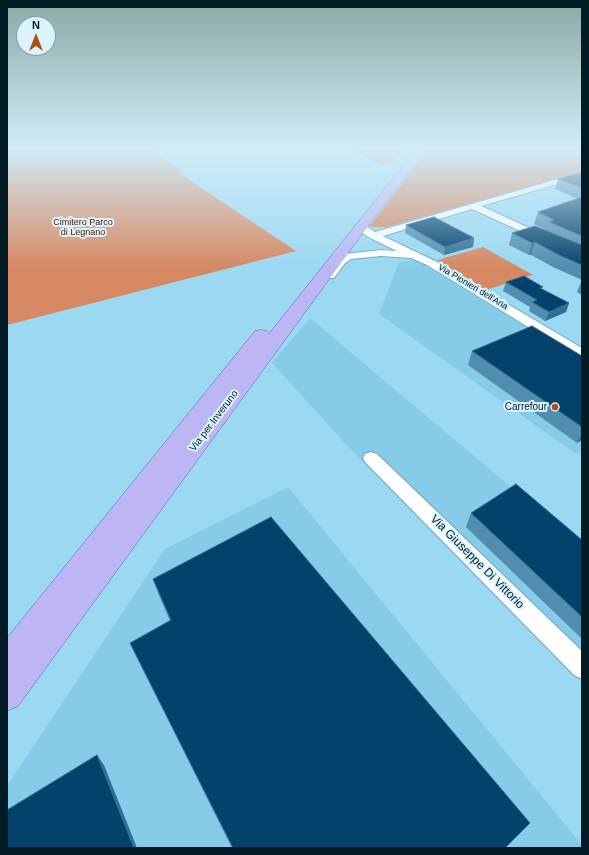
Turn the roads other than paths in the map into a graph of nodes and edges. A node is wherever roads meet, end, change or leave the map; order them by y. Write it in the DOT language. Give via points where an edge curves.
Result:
graph roads {
  1 [pos="379,188"];
  2 [pos="396,188"];
  3 [pos="535,188"];
  4 [pos="474,206"];
  5 [pos="367,232"];
  6 [pos="416,255"];
  7 [pos="582,256"];
  8 [pos="582,354"];
  9 [pos="259,362"];
  10 [pos="371,458"];
  11 [pos="7,662"];
  12 [pos="582,667"];
  13 [pos="7,695"];
  1 -- 11 [label="main road, Via per Inveruno" via="271,322"];
  2 -- 5 [label="main road, Via per Inveruno"];
  3 -- 4 [label="street"];
  4 -- 5 [label="street"];
  4 -- 7 [label="street"];
  5 -- 6 [label="street, Via Pionieri dell'Aria"];
  5 -- 9 [label="main road, Via per Inveruno"];
  6 -- 8 [label="street, Via Pionieri dell'Aria"];
  6 -- 9 [label="street" via="381,253 348,256 341,261 274,348"];
  9 -- 13 [label="main road, Via per Inveruno"];
  10 -- 12 [label="street, Via Giuseppe Di Vittorio"];
}
